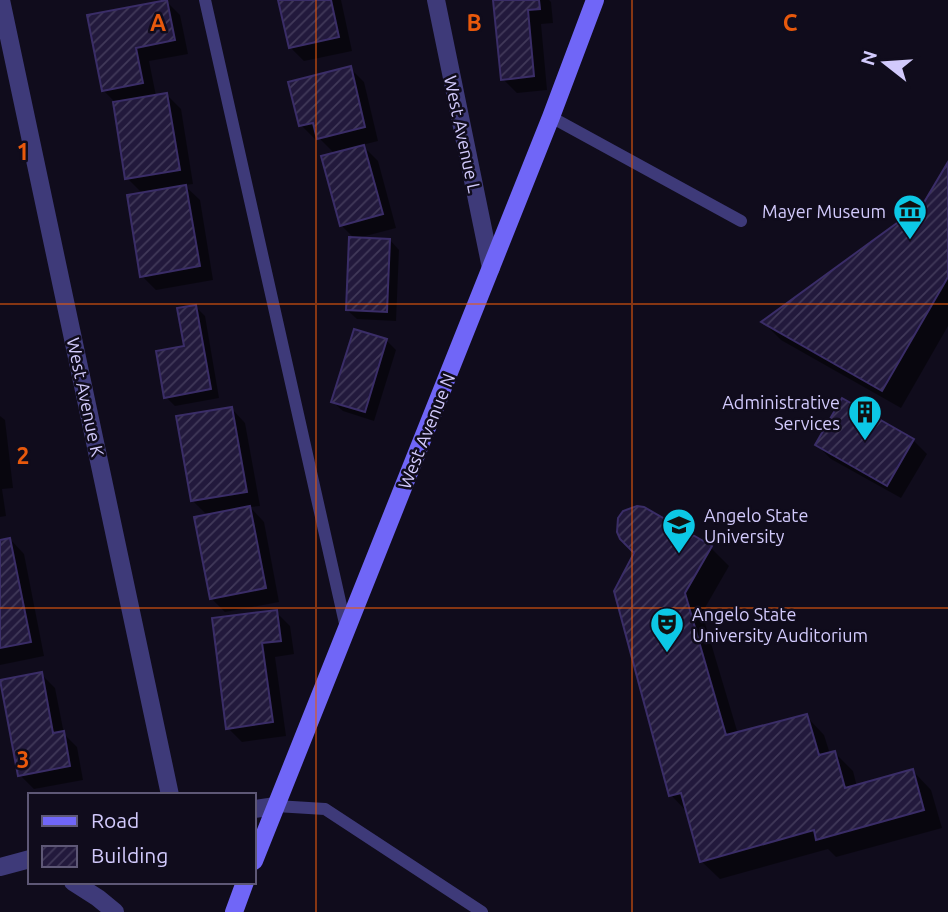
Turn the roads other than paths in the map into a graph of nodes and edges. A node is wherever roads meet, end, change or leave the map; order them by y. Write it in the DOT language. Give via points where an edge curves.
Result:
graph roads {
  1 [pos="1,0"];
  2 [pos="205,0"];
  3 [pos="436,0"];
  4 [pos="595,0"];
  5 [pos="551,117"];
  6 [pos="741,221"];
  7 [pos="491,268"];
  8 [pos="346,630"];
  9 [pos="170,793"];
  10 [pos="276,806"];
  11 [pos="256,808"];
  12 [pos="256,856"];
  13 [pos="28,860"];
  14 [pos="0,867"];
  15 [pos="76,884"];
  16 [pos="244,884"];
  17 [pos="115,912"];
  18 [pos="234,912"];
  19 [pos="482,912"];
  1 -- 9 [label="street, West Avenue K"];
  2 -- 8 [label="lane"];
  3 -- 7 [label="street, West Avenue L"];
  4 -- 5 [label="main road, West Avenue N"];
  5 -- 6 [label="lane"];
  5 -- 7 [label="main road, West Avenue N"];
  7 -- 8 [label="main road, West Avenue N"];
  8 -- 10 [label="main road, West Avenue N"];
  10 -- 11 [label="street"];
  10 -- 12 [label="main road, West Avenue N"];
  10 -- 19 [label="lane" via="325,809"];
  13 -- 14 [label="street"];
  15 -- 17 [label="street"];
  16 -- 18 [label="main road"];
}
